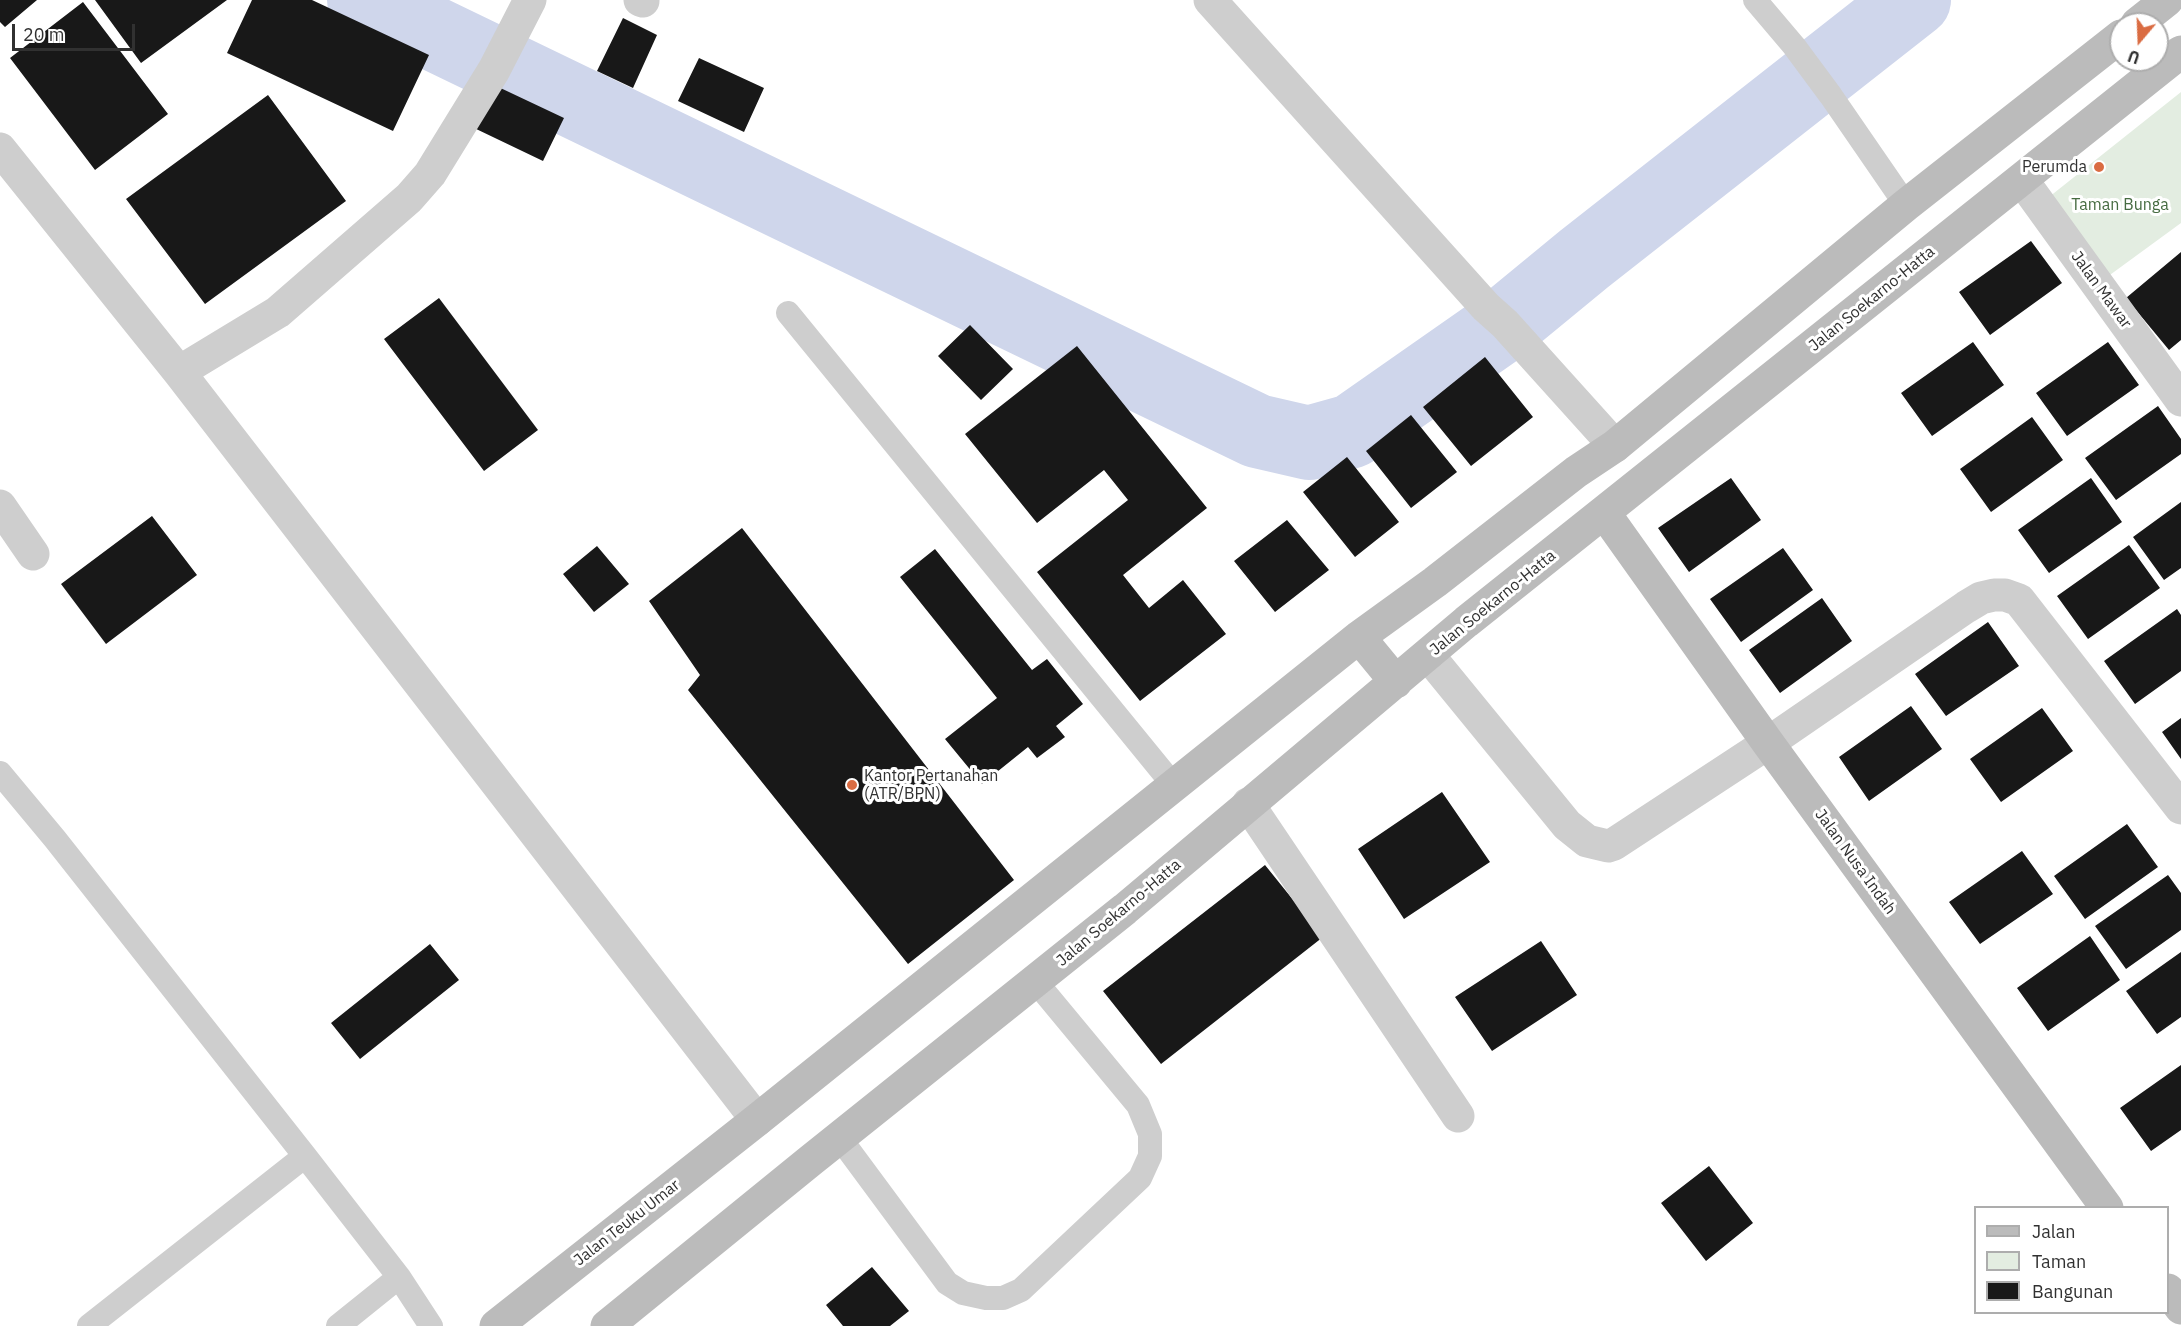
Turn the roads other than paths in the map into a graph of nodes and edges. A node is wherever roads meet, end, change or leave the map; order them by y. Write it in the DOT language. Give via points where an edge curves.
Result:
graph roads {
  1 [pos="530,0"];
  2 [pos="1210,0"];
  3 [pos="1755,0"];
  4 [pos="2167,0"];
  5 [pos="2152,12"];
  6 [pos="2109,45"];
  7 [pos="2181,52"];
  8 [pos="0,148"];
  9 [pos="2022,180"];
  10 [pos="1906,206"];
  11 [pos="788,313"];
  12 [pos="179,372"];
  13 [pos="2181,400"];
  14 [pos="1615,446"];
  15 [pos="0,506"];
  16 [pos="1605,514"];
  17 [pos="33,554"];
  18 [pos="1435,582"];
  19 [pos="1466,622"];
  20 [pos="1359,637"];
  21 [pos="1428,655"];
  22 [pos="1396,682"];
  23 [pos="1768,743"];
  24 [pos="0,773"];
  25 [pos="1175,787"];
  26 [pos="1248,804"];
  27 [pos="2181,808"];
  28 [pos="1036,982"];
  29 [pos="1458,1116"];
  30 [pos="758,1120"];
  31 [pos="839,1137"];
  32 [pos="305,1156"];
  33 [pos="2106,1206"];
  34 [pos="399,1277"];
  35 [pos="89,1326"];
  36 [pos="338,1326"];
  37 [pos="431,1326"];
  38 [pos="496,1326"];
  39 [pos="607,1326"];
  1 -- 12 [label="street" via="430,174 409,198 278,312"];
  2 -- 14 [label="street"];
  3 -- 10 [label="lane" via="1831,96"];
  4 -- 5 [label="main road"];
  6 -- 10 [label="main road"];
  7 -- 9 [label="main road, Jalan Soekarno-Hatta"];
  8 -- 12 [label="street"];
  9 -- 13 [label="street, Jalan Mawar"];
  9 -- 16 [label="main road, Jalan Soekarno-Hatta"];
  10 -- 14 [label="main road"];
  11 -- 25 [label="lane"];
  12 -- 30 [label="street"];
  14 -- 18 [label="main road"];
  15 -- 17 [label="street"];
  16 -- 19 [label="main road, Jalan Soekarno-Hatta"];
  16 -- 23 [label="main road, Jalan Nusa Indah"];
  18 -- 19 [label="main road"];
  18 -- 20 [label="main road"];
  19 -- 21 [label="main road, Jalan Soekarno-Hatta"];
  20 -- 22 [label="main road"];
  20 -- 25 [label="main road"];
  21 -- 22 [label="main road, Jalan Soekarno-Hatta"];
  21 -- 23 [label="street" via="1567,825 1599,845 1614,843"];
  22 -- 26 [label="main road, Jalan Soekarno-Hatta"];
  23 -- 27 [label="street" via="1966,607 1981,598 2005,595 2019,600"];
  23 -- 33 [label="main road, Jalan Nusa Indah"];
  24 -- 32 [label="lane"];
  25 -- 30 [label="main road"];
  26 -- 28 [label="main road, Jalan Soekarno-Hatta"];
  26 -- 29 [label="street"];
  28 -- 31 [label="main road, Jalan Soekarno-Hatta"];
  28 -- 31 [label="lane" via="1138,1105 1150,1134 1150,1156 1140,1178 1021,1290 1003,1298 986,1298 963,1293 947,1283"];
  30 -- 38 [label="main road, Jalan Teuku Umar"];
  31 -- 39 [label="main road, Jalan Soekarno-Hatta"];
  32 -- 34 [label="lane"];
  32 -- 35 [label="lane"];
  34 -- 36 [label="lane"];
  34 -- 37 [label="lane"];
}
